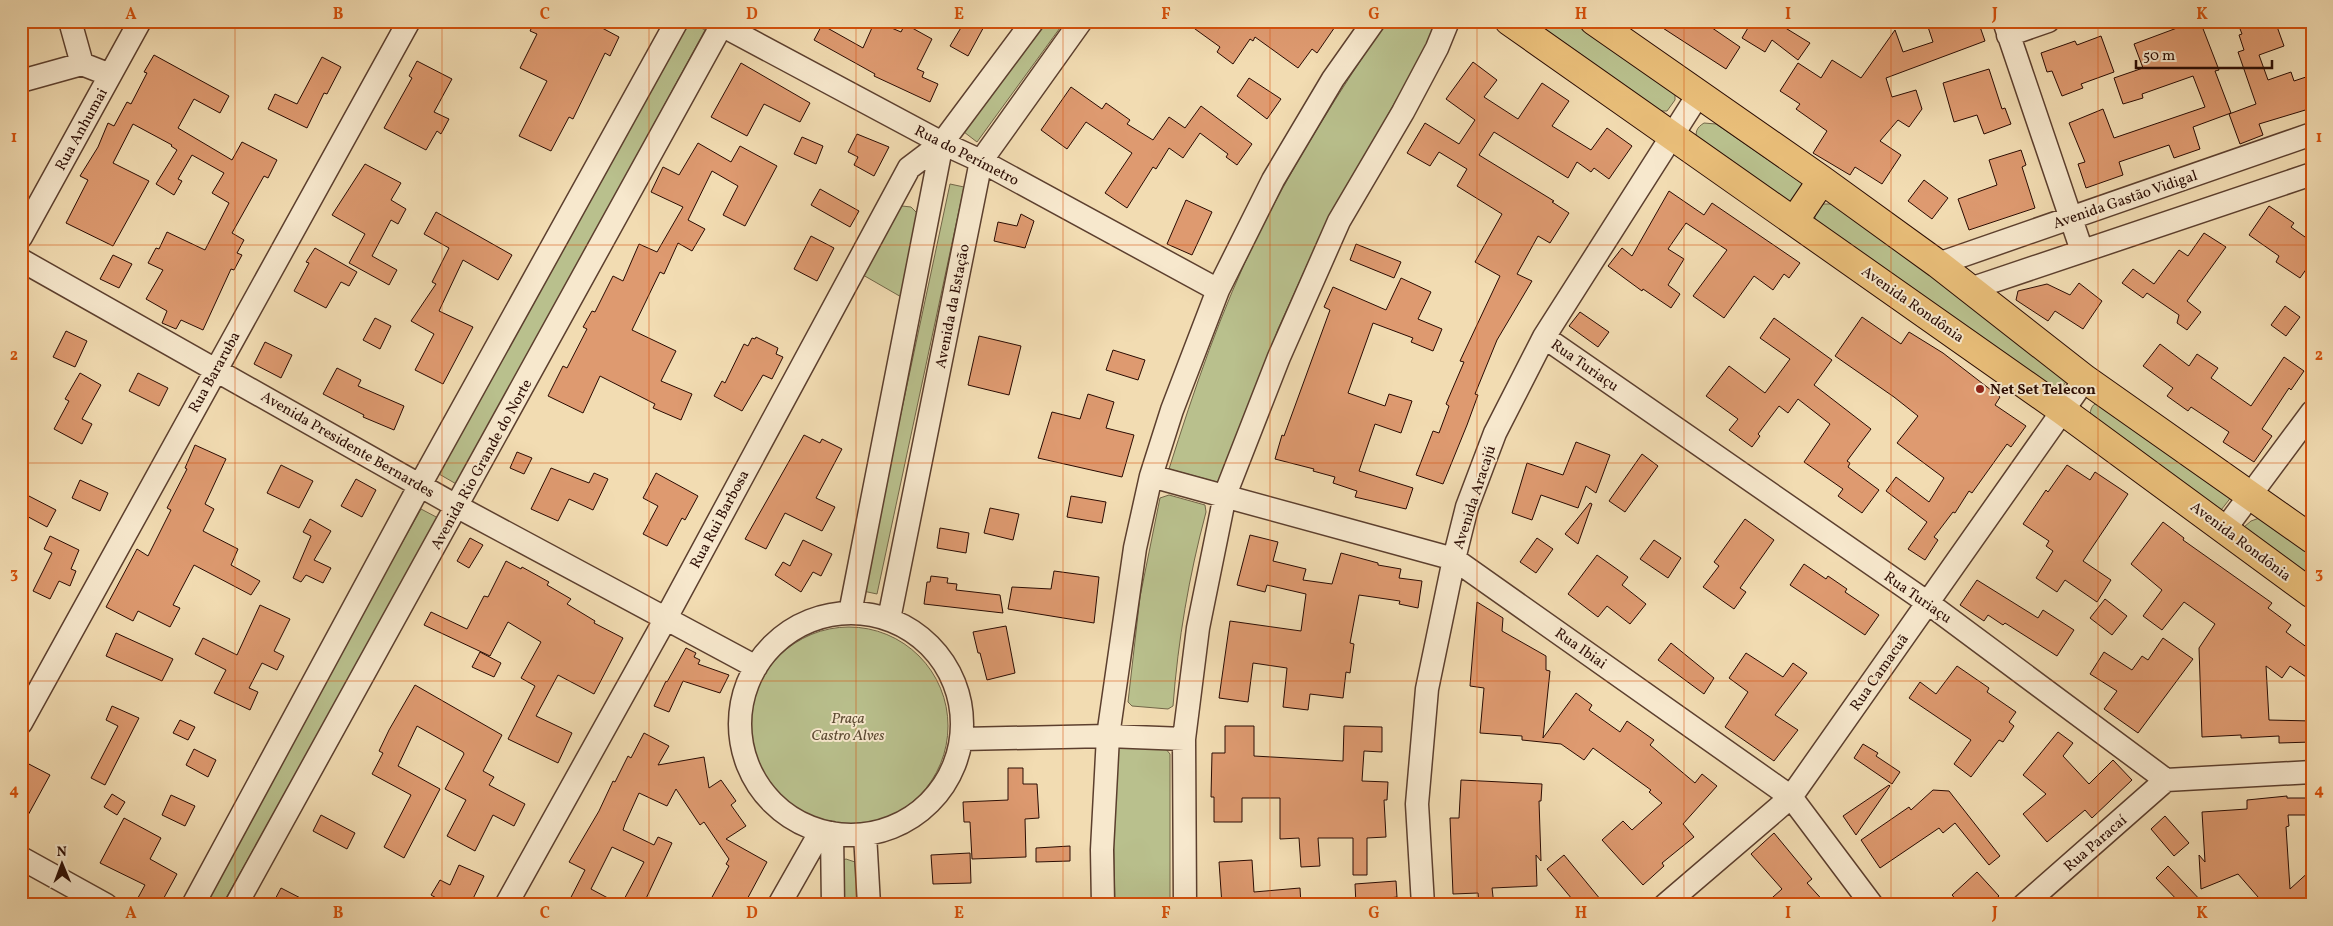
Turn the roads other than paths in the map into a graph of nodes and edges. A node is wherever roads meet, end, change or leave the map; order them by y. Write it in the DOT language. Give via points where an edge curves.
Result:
graph roads {
  1 [pos="70,21"];
  2 [pos="140,21"];
  3 [pos="409,21"];
  4 [pos="676,21"];
  5 [pos="1033,21"];
  6 [pos="1081,21"];
  7 [pos="1374,21"];
  8 [pos="1448,21"];
  9 [pos="1509,21"];
  10 [pos="1594,21"];
  11 [pos="2048,21"];
  12 [pos="720,23"];
  13 [pos="2006,28"];
  14 [pos="82,64"];
  15 [pos="110,75"];
  16 [pos="21,81"];
  17 [pos="1698,95"];
  18 [pos="2312,134"];
  19 [pos="1672,135"];
  20 [pos="942,143"];
  21 [pos="2282,145"];
  22 [pos="981,161"];
  23 [pos="2310,176"];
  24 [pos="1822,180"];
  25 [pos="2070,218"];
  26 [pos="1795,220"];
  27 [pos="21,237"];
  28 [pos="2082,251"];
  29 [pos="21,260"];
  30 [pos="1938,264"];
  31 [pos="1970,289"];
  32 [pos="1218,290"];
  33 [pos="1544,337"];
  34 [pos="216,369"];
  35 [pos="2085,379"];
  36 [pos="2063,411"];
  37 [pos="2312,412"];
  38 [pos="1151,476"];
  39 [pos="420,486"];
  40 [pos="2250,495"];
  41 [pos="1226,496"];
  42 [pos="458,507"];
  43 [pos="2225,529"];
  44 [pos="2312,539"];
  45 [pos="1454,559"];
  46 [pos="2312,594"];
  47 [pos="1928,603"];
  48 [pos="850,613"];
  49 [pos="666,618"];
  50 [pos="889,620"];
  51 [pos="756,667"];
  52 [pos="21,723"];
  53 [pos="1108,736"];
  54 [pos="962,739"];
  55 [pos="1184,739"];
  56 [pos="2312,772"];
  57 [pos="2166,780"];
  58 [pos="1791,797"];
  59 [pos="826,832"];
  60 [pos="866,834"];
  61 [pos="21,858"];
  62 [pos="106,905"];
  63 [pos="193,905"];
  64 [pos="236,905"];
  65 [pos="506,905"];
  66 [pos="779,905"];
  67 [pos="833,905"];
  68 [pos="870,905"];
  69 [pos="1103,905"];
  70 [pos="1185,905"];
  71 [pos="1423,905"];
  72 [pos="1665,905"];
  73 [pos="1872,905"];
  74 [pos="2024,905"];
  1 -- 14 [label="street"];
  2 -- 15 [label="street, Rua Anhumai"];
  3 -- 34 [label="street, Rua Bararuba"];
  4 -- 39 [label="street"];
  5 -- 20 [label="street"];
  6 -- 22 [label="street, Avenida da Estação"];
  7 -- 32 [label="street" via="1333,80 1273,180"];
  8 -- 41 [label="street" via="1403,112 1338,221 1279,357"];
  9 -- 19 [label="main road, Avenida Rondônia"];
  10 -- 17 [label="main road"];
  11 -- 13 [label="street"];
  12 -- 20 [label="street, Rua do Perímetro"];
  12 -- 42 [label="street, Avenida Rio Grande do Norte"];
  13 -- 25 [label="street"];
  14 -- 15 [label="street"];
  14 -- 16 [label="street"];
  15 -- 27 [label="street, Rua Anhumai"];
  17 -- 19 [label="street, Avenida Aracajú"];
  17 -- 24 [label="main road"];
  18 -- 21 [label="street, Avenida Gastão Vidigal"];
  19 -- 26 [label="main road, Avenida Rondônia"];
  19 -- 33 [label="street, Avenida Aracajú"];
  20 -- 22 [label="street, Rua do Perímetro"];
  20 -- 48 [label="street"];
  20 -- 49 [label="street, Rua Rui Barbosa" via="909,168"];
  21 -- 23 [label="street"];
  21 -- 25 [label="street, Avenida Gastão Vidigal"];
  22 -- 32 [label="street, Rua do Perímetro"];
  22 -- 50 [label="street, Avenida da Estação"];
  23 -- 28 [label="street"];
  24 -- 26 [label="main road"];
  24 -- 30 [label="main road"];
  25 -- 28 [label="street"];
  25 -- 30 [label="street, Avenida Gastão Vidigal"];
  26 -- 36 [label="main road, Avenida Rondônia"];
  28 -- 31 [label="street"];
  29 -- 34 [label="street, Avenida Presidente Bernardes"];
  30 -- 31 [label="main road"];
  31 -- 35 [label="main road"];
  32 -- 38 [label="street" via="1172,410"];
  33 -- 45 [label="street, Avenida Aracajú" via="1495,433 1467,507"];
  33 -- 47 [label="street, Rua Turiaçu"];
  34 -- 39 [label="street, Avenida Presidente Bernardes"];
  34 -- 52 [label="street, Rua Bararuba"];
  35 -- 36 [label="street, Rua Camacuã"];
  35 -- 40 [label="main road"];
  36 -- 43 [label="main road, Avenida Rondônia"];
  36 -- 47 [label="street, Rua Camacuã"];
  37 -- 40 [label="street"];
  38 -- 41 [label="street, Rua Ibiai"];
  38 -- 53 [label="street" via="1135,548"];
  39 -- 42 [label="street, Avenida Presidente Bernardes"];
  39 -- 63 [label="street"];
  40 -- 43 [label="street"];
  40 -- 44 [label="main road"];
  41 -- 45 [label="street, Rua Ibiai"];
  41 -- 55 [label="street" via="1198,628"];
  42 -- 49 [label="street, Avenida Presidente Bernardes"];
  42 -- 64 [label="street, Avenida Rio Grande do Norte"];
  43 -- 46 [label="main road, Avenida Rondônia"];
  45 -- 58 [label="street, Rua Ibiai"];
  45 -- 71 [label="street, Avenida Aracajú" via="1427,689 1417,804"];
  47 -- 57 [label="street, Rua Turiaçu"];
  47 -- 58 [label="street, Rua Camacuã"];
  48 -- 50 [label="street" via="870,614"];
  48 -- 51 [label="street" via="813,620 796,628 780,638"];
  49 -- 51 [label="street, Avenida Presidente Bernardes"];
  49 -- 65 [label="street, Rua Rui Barbosa"];
  50 -- 54 [label="street" via="926,642 948,670 959,696 963,717"];
  51 -- 59 [label="street" via="740,709 740,732 752,775 780,810"];
  53 -- 54 [label="street"];
  53 -- 55 [label="street"];
  53 -- 69 [label="street" via="1102,850"];
  54 -- 60 [label="street" via="956,762 945,784 930,803 911,818"];
  55 -- 70 [label="street"];
  56 -- 57 [label="street"];
  57 -- 74 [label="street, Rua Paracaí"];
  58 -- 72 [label="street, Rua Camacuã"];
  58 -- 73 [label="street, Rua Ibiai"];
  59 -- 60 [label="street"];
  59 -- 66 [label="street"];
  59 -- 67 [label="street"];
  60 -- 68 [label="street"];
  61 -- 62 [label="street"];
}
